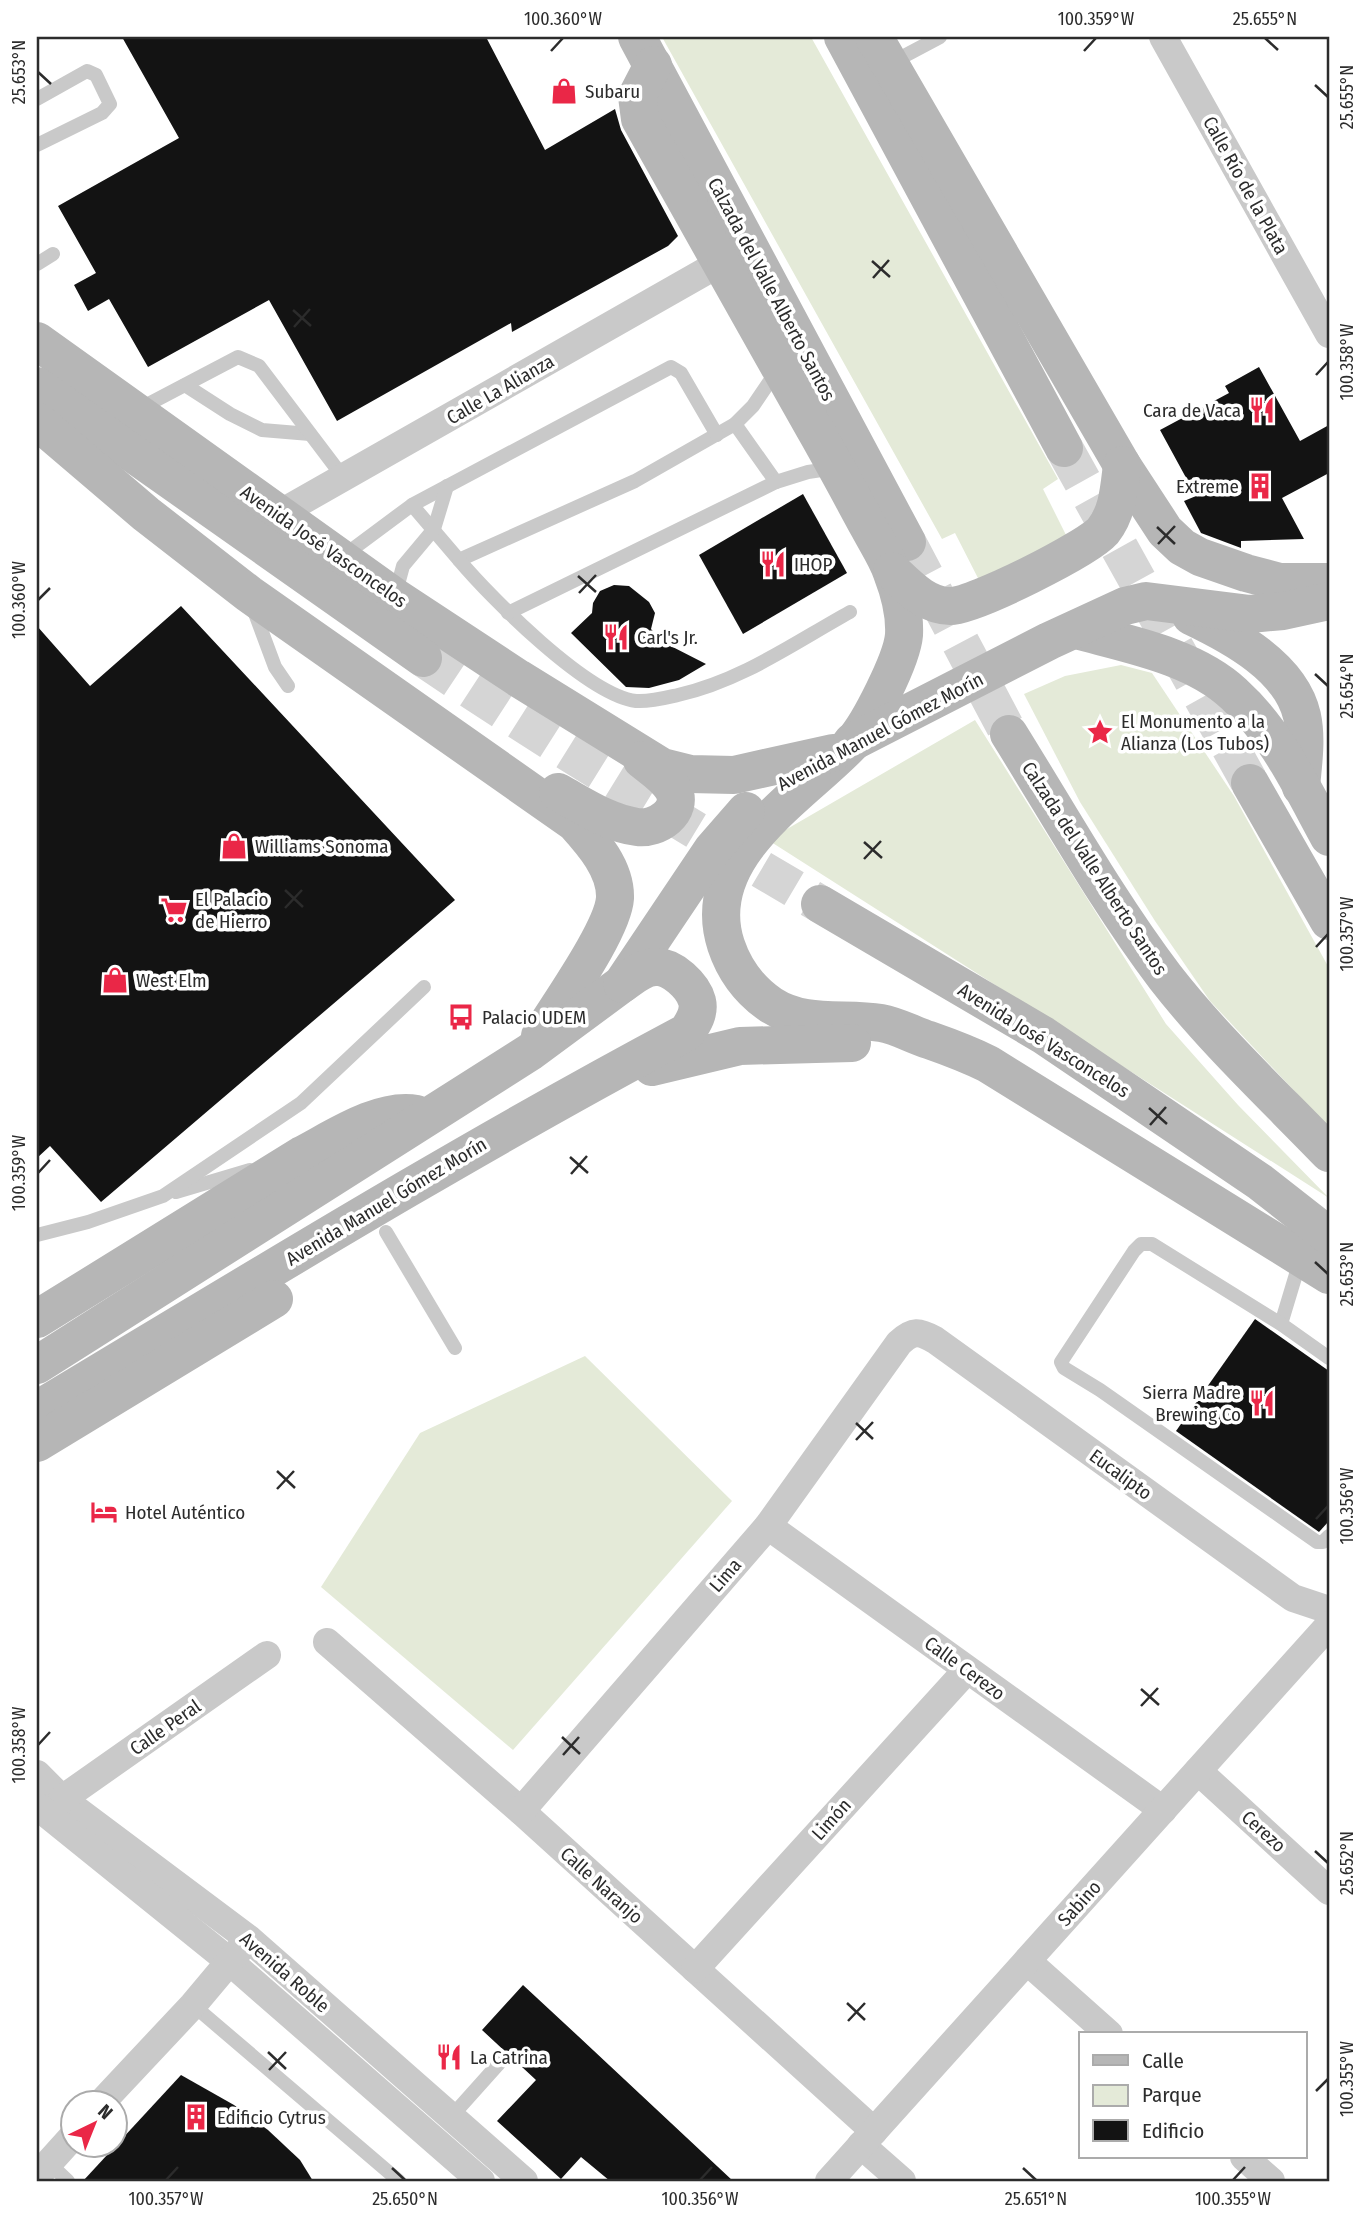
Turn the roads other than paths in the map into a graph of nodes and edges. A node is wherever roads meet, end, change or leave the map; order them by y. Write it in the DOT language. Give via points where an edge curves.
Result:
graph roads {
  1 [pos="843,37"];
  2 [pos="940,37"];
  3 [pos="1163,37"];
  4 [pos="882,50"];
  5 [pos="645,51"];
  6 [pos="37,99"];
  7 [pos="37,145"];
  8 [pos="52,254"];
  9 [pos="37,264"];
  10 [pos="720,264"];
  11 [pos="1329,334"];
  12 [pos="37,341"];
  13 [pos="780,367"];
  14 [pos="186,384"];
  15 [pos="37,386"];
  16 [pos="135,411"];
  17 [pos="37,421"];
  18 [pos="735,424"];
  19 [pos="310,434"];
  20 [pos="717,435"];
  21 [pos="1064,448"];
  22 [pos="1122,465"];
  23 [pos="836,468"];
  24 [pos="343,477"];
  25 [pos="776,482"];
  26 [pos="447,486"];
  27 [pos="412,505"];
  28 [pos="279,514"];
  29 [pos="434,529"];
  30 [pos="900,556"];
  31 [pos="341,558"];
  32 [pos="459,560"];
  33 [pos="1329,582"];
  34 [pos="249,594"];
  35 [pos="395,597"];
  36 [pos="1329,601"];
  37 [pos="1163,603"];
  38 [pos="850,612"];
  39 [pos="508,613"];
  40 [pos="1076,630"];
  41 [pos="423,658"];
  42 [pos="288,686"];
  43 [pos="1009,734"];
  44 [pos="458,740"];
  45 [pos="618,741"];
  46 [pos="844,746"];
  47 [pos="1250,783"];
  48 [pos="1301,787"];
  49 [pos="1329,837"];
  50 [pos="820,904"];
  51 [pos="1329,921"];
  52 [pos="622,984"];
  53 [pos="424,987"];
  54 [pos="927,1040"];
  55 [pos="530,1052"];
  56 [pos="593,1085"];
  57 [pos="425,1118"];
  58 [pos="503,1131"];
  59 [pos="1329,1153"];
  60 [pos="302,1155"];
  61 [pos="163,1196"];
  62 [pos="386,1232"];
  63 [pos="37,1235"];
  64 [pos="1320,1256"];
  65 [pos="37,1319"];
  66 [pos="1282,1324"];
  67 [pos="916,1333"];
  68 [pos="455,1348"];
  69 [pos="1329,1358"];
  70 [pos="37,1366"];
  71 [pos="37,1410"];
  72 [pos="37,1443"];
  73 [pos="768,1526"];
  74 [pos="1329,1536"];
  75 [pos="1329,1610"];
  76 [pos="1329,1625"];
  77 [pos="327,1642"];
  78 [pos="267,1655"];
  79 [pos="967,1670"];
  80 [pos="1198,1771"];
  81 [pos="37,1774"];
  82 [pos="49,1802"];
  83 [pos="1163,1810"];
  84 [pos="521,1811"];
  85 [pos="1329,1891"];
  86 [pos="249,1939"];
  87 [pos="229,1961"];
  88 [pos="1027,1961"];
  89 [pos="695,1969"];
  90 [pos="193,2005"];
  91 [pos="1107,2032"];
  92 [pos="502,2060"];
  93 [pos="115,2088"];
  94 [pos="451,2117"];
  95 [pos="868,2138"];
  96 [pos="60,2158"];
  97 [pos="1245,2158"];
  98 [pos="51,2173"];
  99 [pos="468,2177"];
  100 [pos="399,2181"];
  101 [pos="524,2181"];
  102 [pos="829,2181"];
  103 [pos="902,2181"];
  104 [pos="1271,2181"];
  1 -- 21 [label="main road"];
  2 -- 4 [label="lane"];
  3 -- 11 [label="street, Calle Río de la Plata"];
  4 -- 22 [label="main road"];
  5 -- 10 [label="main road" via="637,96 640,119"];
  5 -- 30 [label="main road, Calzada del Valle Alberto Santos"];
  6 -- 7 [label="lane" via="87,71 96,75 110,104 102,113"];
  8 -- 9 [label="lane"];
  10 -- 13 [label="main road"];
  10 -- 24 [label="street, Calle La Alianza"];
  12 -- 16 [label="main road, Avenida José Vasconcelos"];
  13 -- 18 [label="lane"];
  13 -- 23 [label="main road"];
  14 -- 16 [label="lane"];
  14 -- 19 [label="lane" via="262,430"];
  14 -- 19 [label="lane" via="238,357 259,366"];
  15 -- 41 [label="main road, Avenida José Vasconcelos"];
  16 -- 28 [label="main road, Avenida José Vasconcelos"];
  17 -- 34 [label="main road"];
  18 -- 20 [label="lane"];
  18 -- 25 [label="lane"];
  19 -- 24 [label="lane"];
  20 -- 26 [label="lane" via="681,373 671,367"];
  20 -- 32 [label="lane" via="635,481"];
  22 -- 30 [label="main road" via="1112,516 1090,543 965,604 948,606 919,596"];
  22 -- 33 [label="main road" via="1165,531 1199,557 1280,582"];
  23 -- 25 [label="lane"];
  23 -- 30 [label="main road"];
  24 -- 28 [label="street, Calle La Alianza"];
  25 -- 39 [label="lane"];
  26 -- 27 [label="lane"];
  26 -- 29 [label="lane"];
  27 -- 29 [label="lane"];
  27 -- 31 [label="lane"];
  28 -- 31 [label="main road, Avenida José Vasconcelos"];
  29 -- 32 [label="lane"];
  29 -- 35 [label="lane" via="403,566"];
  30 -- 46 [label="main road" via="902,646 893,672"];
  31 -- 35 [label="main road, Avenida José Vasconcelos"];
  32 -- 39 [label="lane"];
  34 -- 42 [label="lane" via="275,667"];
  34 -- 44 [label="main road"];
  35 -- 45 [label="main road, Avenida José Vasconcelos"];
  36 -- 37 [label="main road, Avenida Manuel Gómez Morín" via="1251,614"];
  37 -- 40 [label="main road, Avenida Manuel Gómez Morín" via="1125,606"];
  37 -- 48 [label="main road" via="1232,636 1282,680 1302,714"];
  38 -- 39 [label="lane" via="733,678 696,691 635,701 604,690"];
  40 -- 46 [label="main road, Avenida Manuel Gómez Morín"];
  40 -- 48 [label="main road" via="1149,649 1210,676 1233,692 1279,748"];
  43 -- 59 [label="main road, Calzada del Valle Alberto Santos" via="1166,978"];
  44 -- 45 [label="main road" via="597,814 632,827 653,827 672,811 675,794"];
  44 -- 55 [label="main road" via="575,824 595,845 611,878 615,898 608,922"];
  45 -- 46 [label="main road" via="662,766 708,776 734,775"];
  46 -- 52 [label="main road, Avenida Manuel Gómez Morín" via="766,793 742,814 712,850"];
  46 -- 54 [label="main road" via="744,848 725,888 721,910 724,941 754,992 793,1016 883,1024"];
  47 -- 51 [label="main road"];
  48 -- 49 [label="main road"];
  50 -- 64 [label="main road, Avenida José Vasconcelos" via="1043,1035 1260,1182"];
  52 -- 55 [label="main road, Avenida Manuel Gómez Morín"];
  52 -- 56 [label="main road" via="645,968 666,968 690,988 697,1000 697,1014 687,1032"];
  53 -- 61 [label="lane" via="301,1103"];
  54 -- 56 [label="main road" via="740,1046"];
  54 -- 64 [label="main road" via="1009,1075"];
  55 -- 57 [label="main road, Avenida Manuel Gómez Morín"];
  56 -- 58 [label="main road"];
  57 -- 60 [label="main road" via="405,1112 381,1117"];
  57 -- 70 [label="main road, Avenida Manuel Gómez Morín"];
  58 -- 62 [label="main road, Avenida Manuel Gómez Morín" via="467,1174"];
  58 -- 71 [label="main road, Avenida Manuel Gómez Morín"];
  60 -- 61 [label="lane"];
  60 -- 65 [label="main road"];
  61 -- 63 [label="lane"];
  62 -- 68 [label="lane"];
  62 -- 72 [label="main road, Avenida Manuel Gómez Morín"];
  64 -- 66 [label="lane"];
  66 -- 69 [label="lane"];
  66 -- 74 [label="lane" via="1152,1244 1142,1244 1061,1362 1317,1542"];
  67 -- 73 [label="street, Lima" via="899,1343"];
  67 -- 75 [label="street, Eucalipto" via="935,1340 1293,1598"];
  73 -- 79 [label="street, Calle Cerezo"];
  73 -- 84 [label="street, Lima"];
  76 -- 80 [label="street, Sabino"];
  77 -- 84 [label="street, Calle Naranjo"];
  78 -- 82 [label="street, Calle Peral"];
  79 -- 83 [label="street, Calle Cerezo"];
  79 -- 89 [label="street, Limón"];
  80 -- 83 [label="street, Sabino"];
  80 -- 85 [label="street, Cerezo"];
  81 -- 82 [label="street, Avenida Roble"];
  82 -- 86 [label="street, Avenida Roble"];
  82 -- 87 [label="street, Avenida Roble"];
  83 -- 88 [label="street, Sabino"];
  84 -- 89 [label="street, Calle Naranjo"];
  86 -- 87 [label="street"];
  86 -- 94 [label="street, Avenida Roble"];
  87 -- 90 [label="street"];
  87 -- 99 [label="street, Avenida Roble"];
  88 -- 91 [label="street"];
  88 -- 95 [label="street, Sabino"];
  89 -- 95 [label="street, Calle Naranjo"];
  90 -- 93 [label="street"];
  90 -- 100 [label="lane"];
  92 -- 94 [label="lane"];
  94 -- 101 [label="street, Avenida Roble"];
  95 -- 102 [label="street, Sabino"];
  95 -- 103 [label="street, Calle Naranjo"];
  96 -- 98 [label="street"];
  97 -- 104 [label="street"];
}
